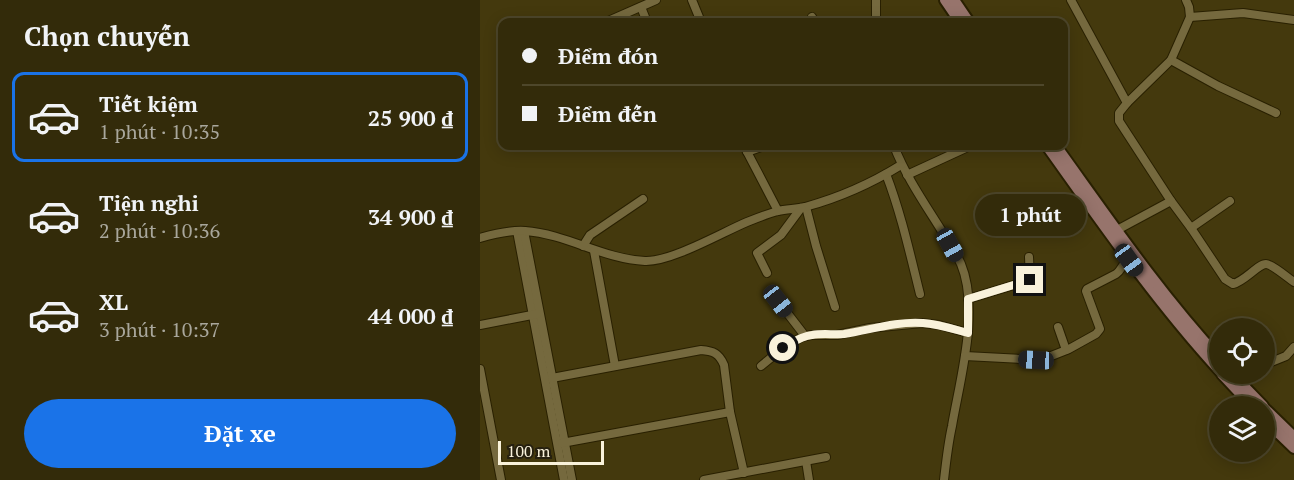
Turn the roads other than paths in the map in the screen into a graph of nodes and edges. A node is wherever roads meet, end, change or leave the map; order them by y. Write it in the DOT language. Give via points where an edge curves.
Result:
graph roads {
  1 [pos="657,0"];
  2 [pos="692,0"];
  3 [pos="876,0"];
  4 [pos="945,0"];
  5 [pos="954,0"];
  6 [pos="1071,0"];
  7 [pos="1186,0"];
  8 [pos="641,6"];
  9 [pos="1190,17"];
  10 [pos="615,18"];
  11 [pos="646,18"];
  12 [pos="699,18"];
  13 [pos="876,18"];
  14 [pos="957,18"];
  15 [pos="966,18"];
  16 [pos="1294,20"];
  17 [pos="1171,60"];
  18 [pos="1127,103"];
  19 [pos="1276,113"];
  20 [pos="746,150"];
  21 [pos="895,150"];
  22 [pos="961,150"];
  23 [pos="1050,150"];
  24 [pos="1059,150"];
  25 [pos="901,165"];
  26 [pos="886,174"];
  27 [pos="907,175"];
  28 [pos="643,199"];
  29 [pos="1171,201"];
  30 [pos="1230,201"];
  31 [pos="803,207"];
  32 [pos="778,211"];
  33 [pos="1191,228"];
  34 [pos="1117,230"];
  35 [pos="520,231"];
  36 [pos="480,238"];
  37 [pos="583,246"];
  38 [pos="594,251"];
  39 [pos="1029,257"];
  40 [pos="1129,260"];
  41 [pos="767,273"];
  42 [pos="1294,282"];
  43 [pos="920,294"];
  44 [pos="968,299"];
  45 [pos="778,301"];
  46 [pos="835,307"];
  47 [pos="536,314"];
  48 [pos="480,325"];
  49 [pos="1058,327"];
  50 [pos="968,333"];
  51 [pos="805,336"];
  52 [pos="1209,346"];
  53 [pos="1294,347"];
  54 [pos="1066,350"];
  55 [pos="965,356"];
  56 [pos="1209,358"];
  57 [pos="1275,360"];
  58 [pos="615,366"];
  59 [pos="761,366"];
  60 [pos="480,369"];
  61 [pos="552,378"];
  62 [pos="1232,384"];
  63 [pos="1242,384"];
  64 [pos="1243,396"];
  65 [pos="1253,396"];
  66 [pos="730,412"];
  67 [pos="1275,418"];
  68 [pos="1275,430"];
  69 [pos="1294,437"];
  70 [pos="561,443"];
  71 [pos="1294,448"];
  72 [pos="826,457"];
  73 [pos="806,461"];
  74 [pos="744,473"];
  75 [pos="501,480"];
  76 [pos="564,480"];
  77 [pos="572,480"];
  78 [pos="704,480"];
  79 [pos="809,480"];
  80 [pos="944,480"];
  1 -- 8 [label="street"];
  2 -- 12 [label="street"];
  3 -- 13 [label="street"];
  4 -- 14 [label="main road"];
  5 -- 15 [label="main road"];
  6 -- 18 [label="street"];
  7 -- 9 [label="street"];
  8 -- 10 [label="street"];
  8 -- 11 [label="street"];
  9 -- 16 [label="street" via="1243,14"];
  9 -- 17 [label="street"];
  17 -- 18 [label="street"];
  17 -- 19 [label="street"];
  18 -- 29 [label="street" via="1119,113 1119,121"];
  20 -- 32 [label="street"];
  21 -- 25 [label="street"];
  22 -- 27 [label="street"];
  23 -- 40 [label="main road"];
  24 -- 34 [label="main road"];
  25 -- 26 [label="street"];
  25 -- 27 [label="street"];
  26 -- 31 [label="street"];
  26 -- 43 [label="street" via="905,230"];
  27 -- 44 [label="street" via="960,263"];
  28 -- 37 [label="street" via="590,235"];
  29 -- 33 [label="street"];
  29 -- 34 [label="street"];
  30 -- 33 [label="street"];
  31 -- 32 [label="street"];
  31 -- 41 [label="street" via="781,236 757,253"];
  31 -- 46 [label="street"];
  32 -- 38 [label="street" via="660,259 646,261"];
  33 -- 42 [label="street" via="1229,283 1241,282 1266,264"];
  34 -- 52 [label="main road"];
  35 -- 36 [label="street"];
  35 -- 37 [label="street" via="554,236"];
  35 -- 47 [label="street"];
  37 -- 38 [label="street"];
  38 -- 58 [label="street"];
  39 -- 44 [label="street" via="1030,280"];
  40 -- 54 [label="street" via="1116,274 1087,289 1100,329"];
  40 -- 56 [label="main road"];
  44 -- 50 [label="street"];
  45 -- 51 [label="street"];
  47 -- 48 [label="street"];
  47 -- 61 [label="street"];
  47 -- 70 [label="street"];
  49 -- 54 [label="street"];
  50 -- 51 [label="street" via="922,323"];
  50 -- 55 [label="street"];
  51 -- 59 [label="street"];
  53 -- 57 [label="street"];
  54 -- 55 [label="street" via="1036,360"];
  55 -- 80 [label="street"];
  58 -- 61 [label="street"];
  58 -- 66 [label="street" via="711,351 724,365"];
  60 -- 75 [label="street"];
  61 -- 70 [label="street"];
  62 -- 64 [label="main road"];
  63 -- 65 [label="main road"];
  66 -- 70 [label="street"];
  66 -- 74 [label="street"];
  67 -- 69 [label="main road"];
  68 -- 71 [label="main road"];
  70 -- 76 [label="street"];
  70 -- 77 [label="street"];
  72 -- 73 [label="street"];
  73 -- 74 [label="street"];
  73 -- 79 [label="street"];
  74 -- 78 [label="street"];
}
